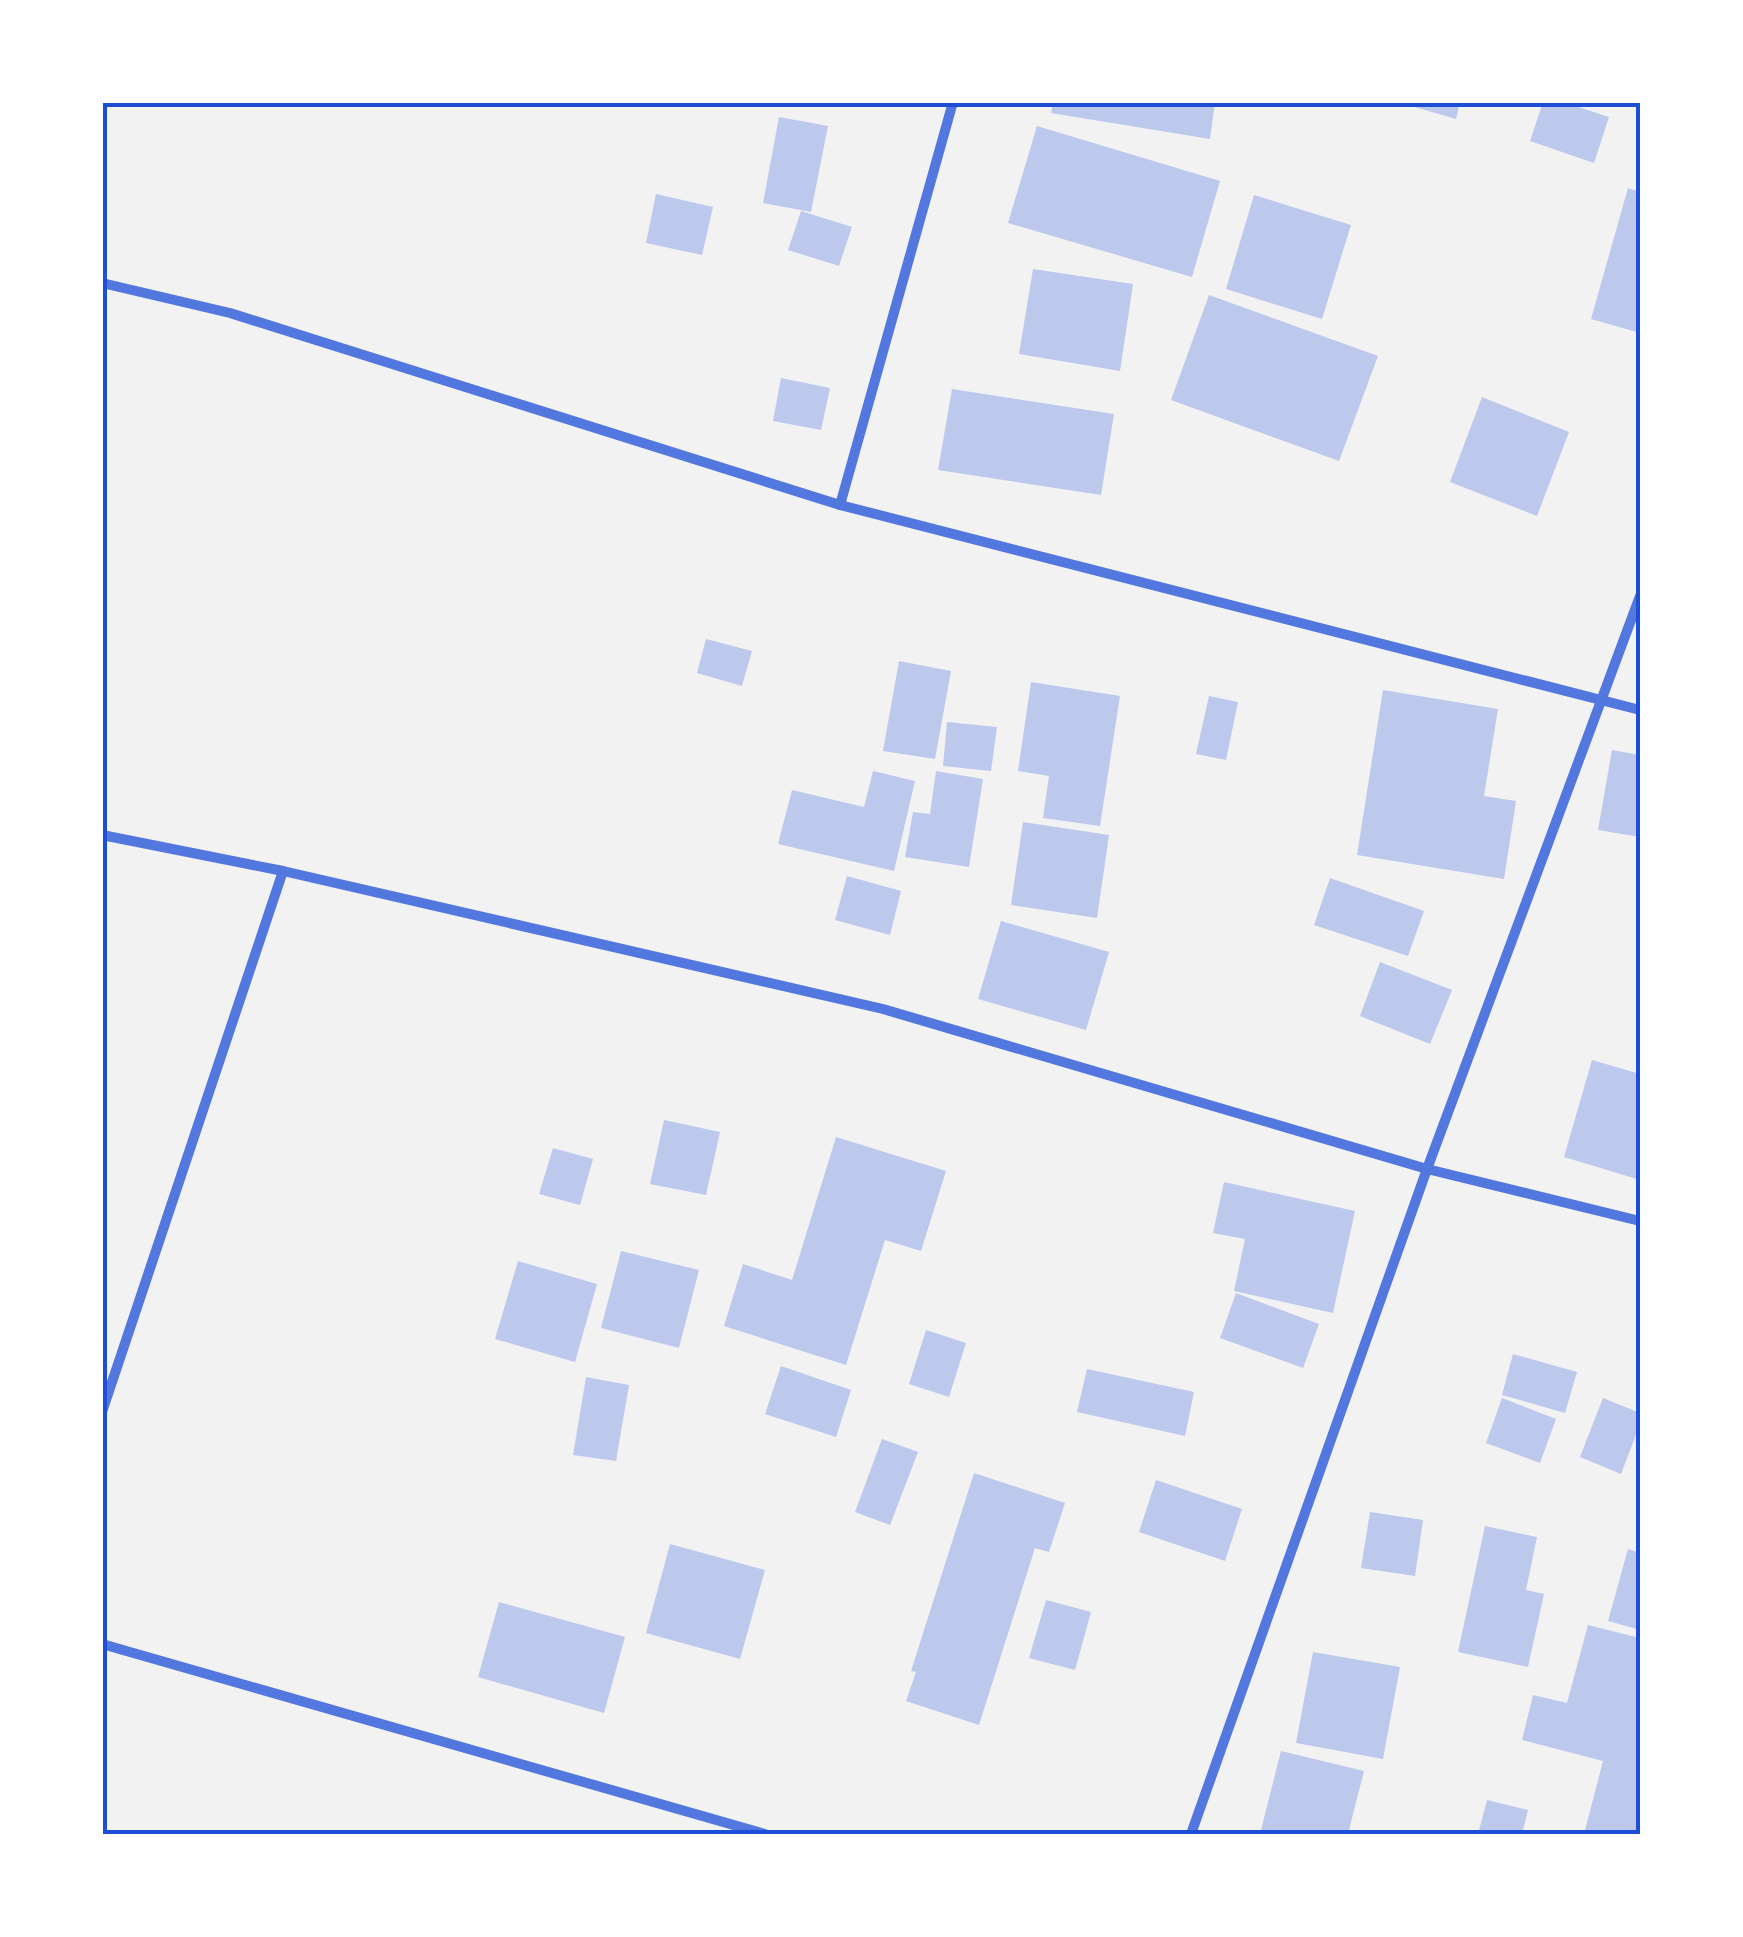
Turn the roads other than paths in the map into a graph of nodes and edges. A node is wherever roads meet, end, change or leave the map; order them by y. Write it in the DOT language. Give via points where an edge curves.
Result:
graph roads {
  1 [pos="953,102"];
  2 [pos="102,283"];
  3 [pos="840,505"];
  4 [pos="1640,596"];
  5 [pos="1602,700"];
  6 [pos="1640,710"];
  7 [pos="102,835"];
  8 [pos="283,871"];
  9 [pos="1427,1169"];
  10 [pos="1640,1221"];
  11 [pos="102,1412"];
  12 [pos="102,1644"];
  13 [pos="765,1834"];
  14 [pos="1191,1834"];
  1 -- 3 [label="street"];
  2 -- 3 [label="street" via="230,312"];
  3 -- 5 [label="street"];
  4 -- 5 [label="street"];
  5 -- 6 [label="street"];
  5 -- 9 [label="street"];
  7 -- 8 [label="street"];
  8 -- 9 [label="street" via="883,1009"];
  8 -- 11 [label="street"];
  9 -- 10 [label="street"];
  9 -- 14 [label="street"];
  12 -- 13 [label="street"];
}
